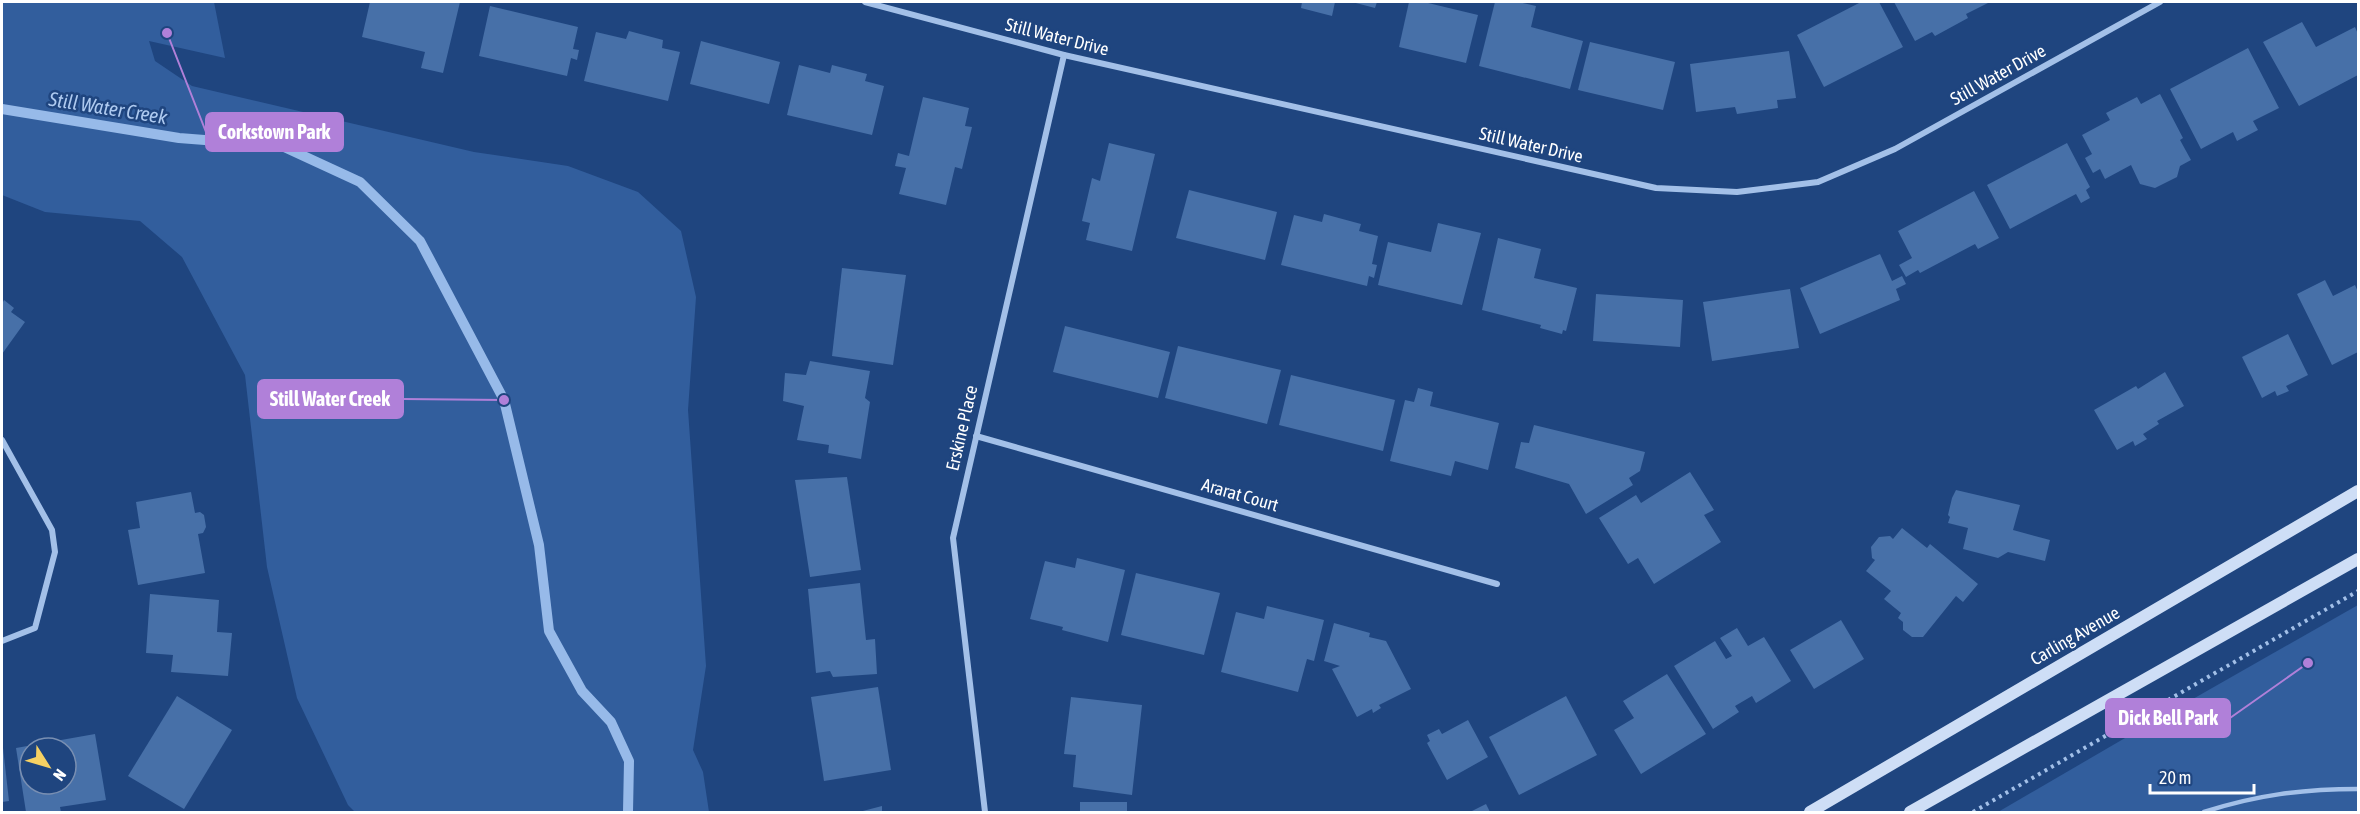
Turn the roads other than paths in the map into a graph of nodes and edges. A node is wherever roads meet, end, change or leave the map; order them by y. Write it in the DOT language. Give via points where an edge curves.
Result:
graph roads {
  1 [pos="865,2"];
  2 [pos="2160,2"];
  3 [pos="1064,55"];
  4 [pos="975,436"];
  5 [pos="2,440"];
  6 [pos="2358,491"];
  7 [pos="2358,559"];
  8 [pos="1497,584"];
  9 [pos="2,641"];
  10 [pos="2358,789"];
  11 [pos="985,813"];
  12 [pos="1810,813"];
  13 [pos="1910,813"];
  14 [pos="2204,813"];
  1 -- 3 [label="street, Still Water Drive"];
  2 -- 3 [label="street, Still Water Drive" via="1895,149 1818,182 1737,192 1656,188"];
  3 -- 4 [label="street, Erskine Place"];
  4 -- 8 [label="street, Ararat Court"];
  4 -- 11 [label="street, Erskine Place" via="953,538"];
  5 -- 9 [label="street" via="52,530 55,552 35,628"];
  6 -- 12 [label="main road, Carling Avenue"];
  7 -- 13 [label="main road"];
  10 -- 14 [label="lane" via="2311,789 2236,802"];
}
